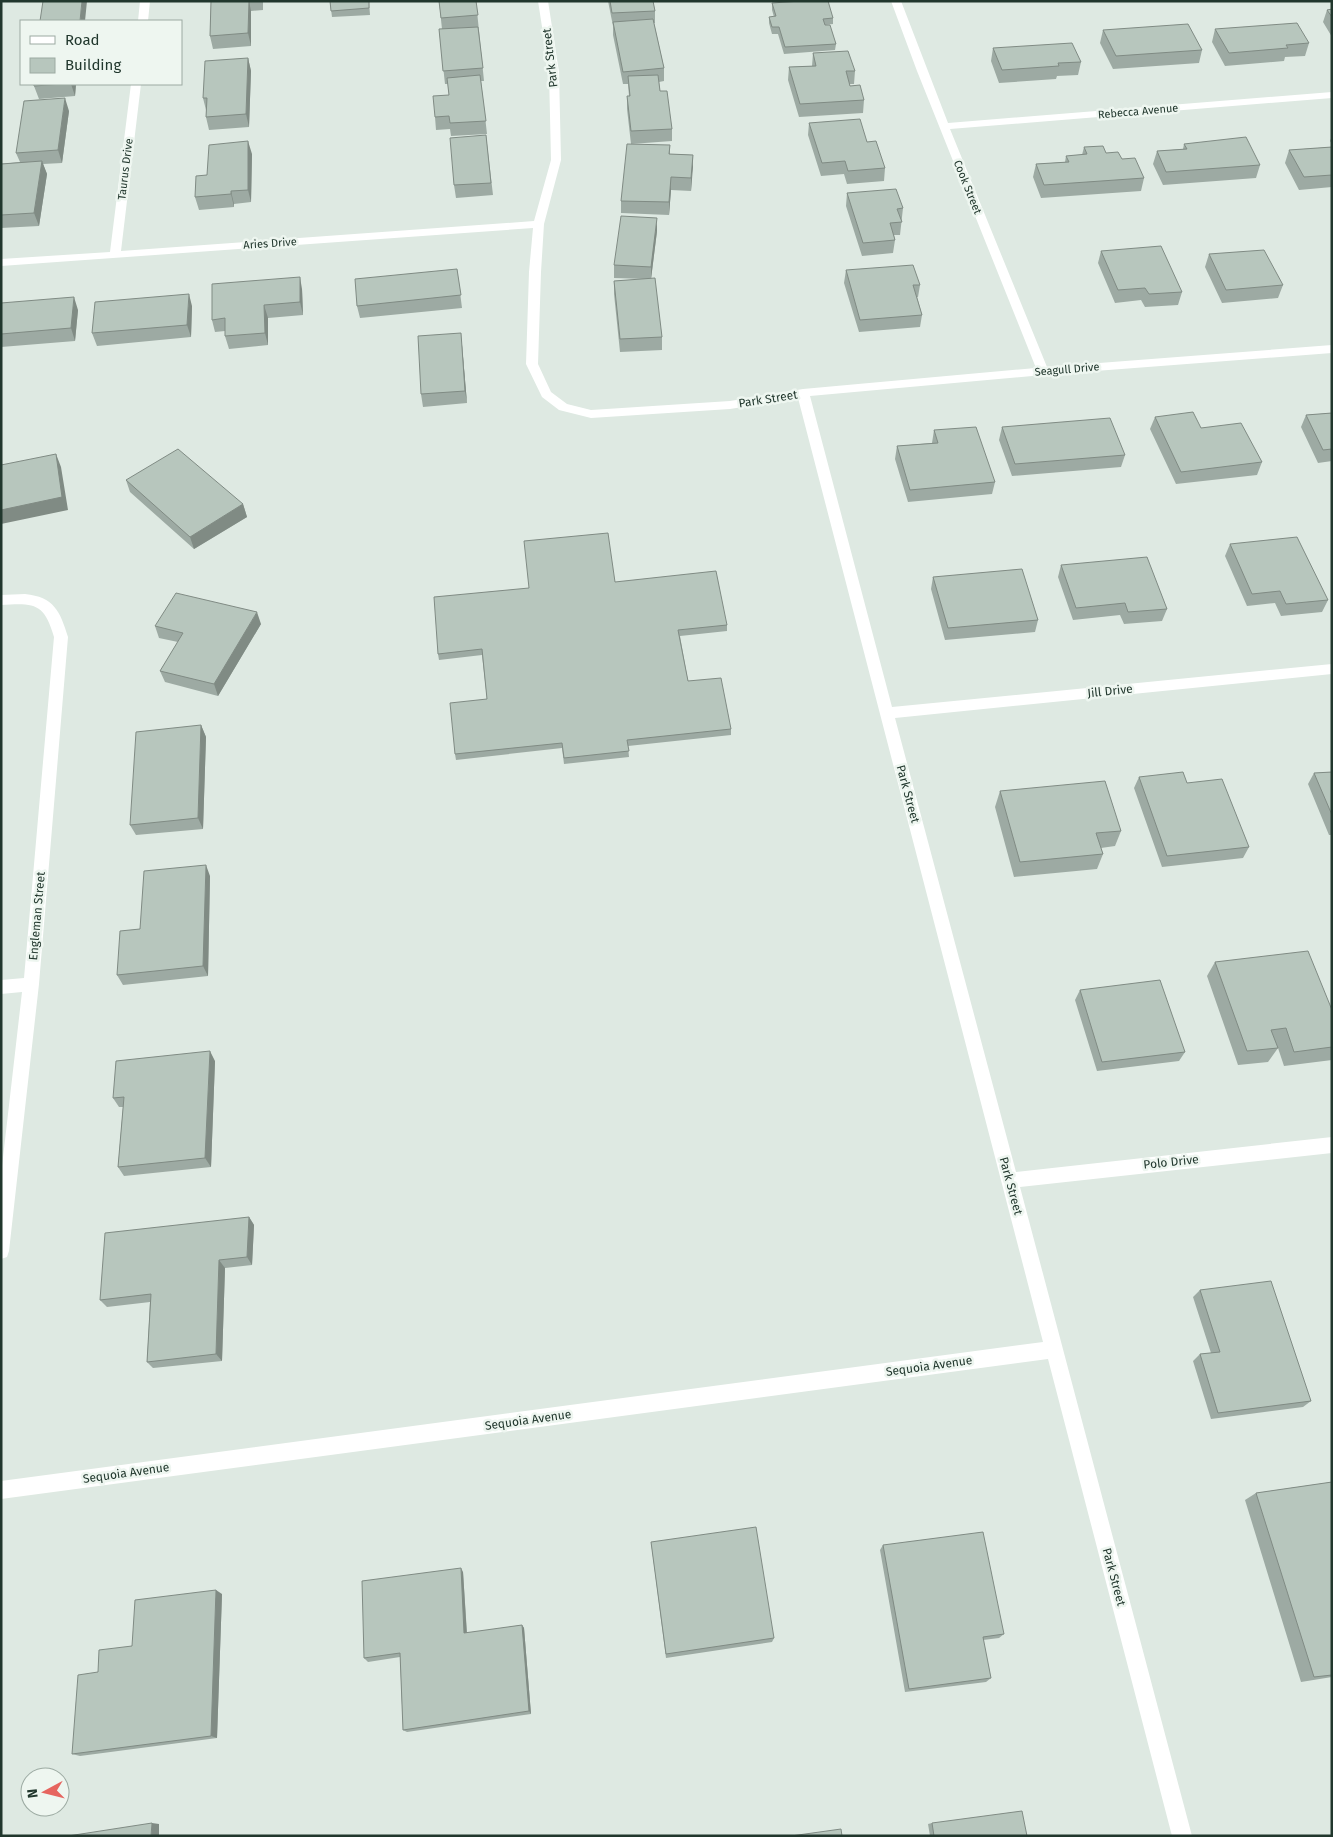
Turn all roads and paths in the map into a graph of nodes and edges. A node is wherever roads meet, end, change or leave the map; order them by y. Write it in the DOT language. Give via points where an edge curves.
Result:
graph roads {
  1 [pos="145,1"];
  2 [pos="543,1"];
  3 [pos="896,1"];
  4 [pos="143,20"];
  5 [pos="136,85"];
  6 [pos="1332,95"];
  7 [pos="944,126"];
  8 [pos="539,224"];
  9 [pos="115,254"];
  10 [pos="1,263"];
  11 [pos="1332,349"];
  12 [pos="1042,371"];
  13 [pos="803,393"];
  14 [pos="1,600"];
  15 [pos="1332,669"];
  16 [pos="887,713"];
  17 [pos="31,984"];
  18 [pos="1,987"];
  19 [pos="1332,1144"];
  20 [pos="1010,1180"];
  21 [pos="1,1251"];
  22 [pos="1054,1349"];
  23 [pos="1,1490"];
  24 [pos="1182,1836"];
  1 -- 4 [label="street"];
  2 -- 8 [label="street, Park Street" via="554,72 556,160"];
  3 -- 7 [label="street, Cook Street"];
  5 -- 9 [label="street, Taurus Drive"];
  6 -- 7 [label="street, Rebecca Avenue"];
  7 -- 12 [label="street, Cook Street"];
  8 -- 9 [label="street, Aries Drive"];
  8 -- 13 [label="street, Park Street" via="532,364 546,394 563,407 591,414 730,405"];
  9 -- 10 [label="street, Aries Drive"];
  11 -- 12 [label="street, Seagull Drive"];
  12 -- 13 [label="street, Seagull Drive"];
  13 -- 16 [label="street, Park Street"];
  14 -- 17 [label="street, Engleman Street" via="27,598 43,602 56,616 61,637"];
  15 -- 16 [label="street, Jill Drive"];
  16 -- 20 [label="street, Park Street"];
  17 -- 18 [label="street"];
  17 -- 21 [label="street, Engleman Street"];
  19 -- 20 [label="street, Polo Drive"];
  20 -- 22 [label="street, Park Street"];
  22 -- 23 [label="street, Sequoia Avenue"];
  22 -- 24 [label="street, Park Street"];
}
